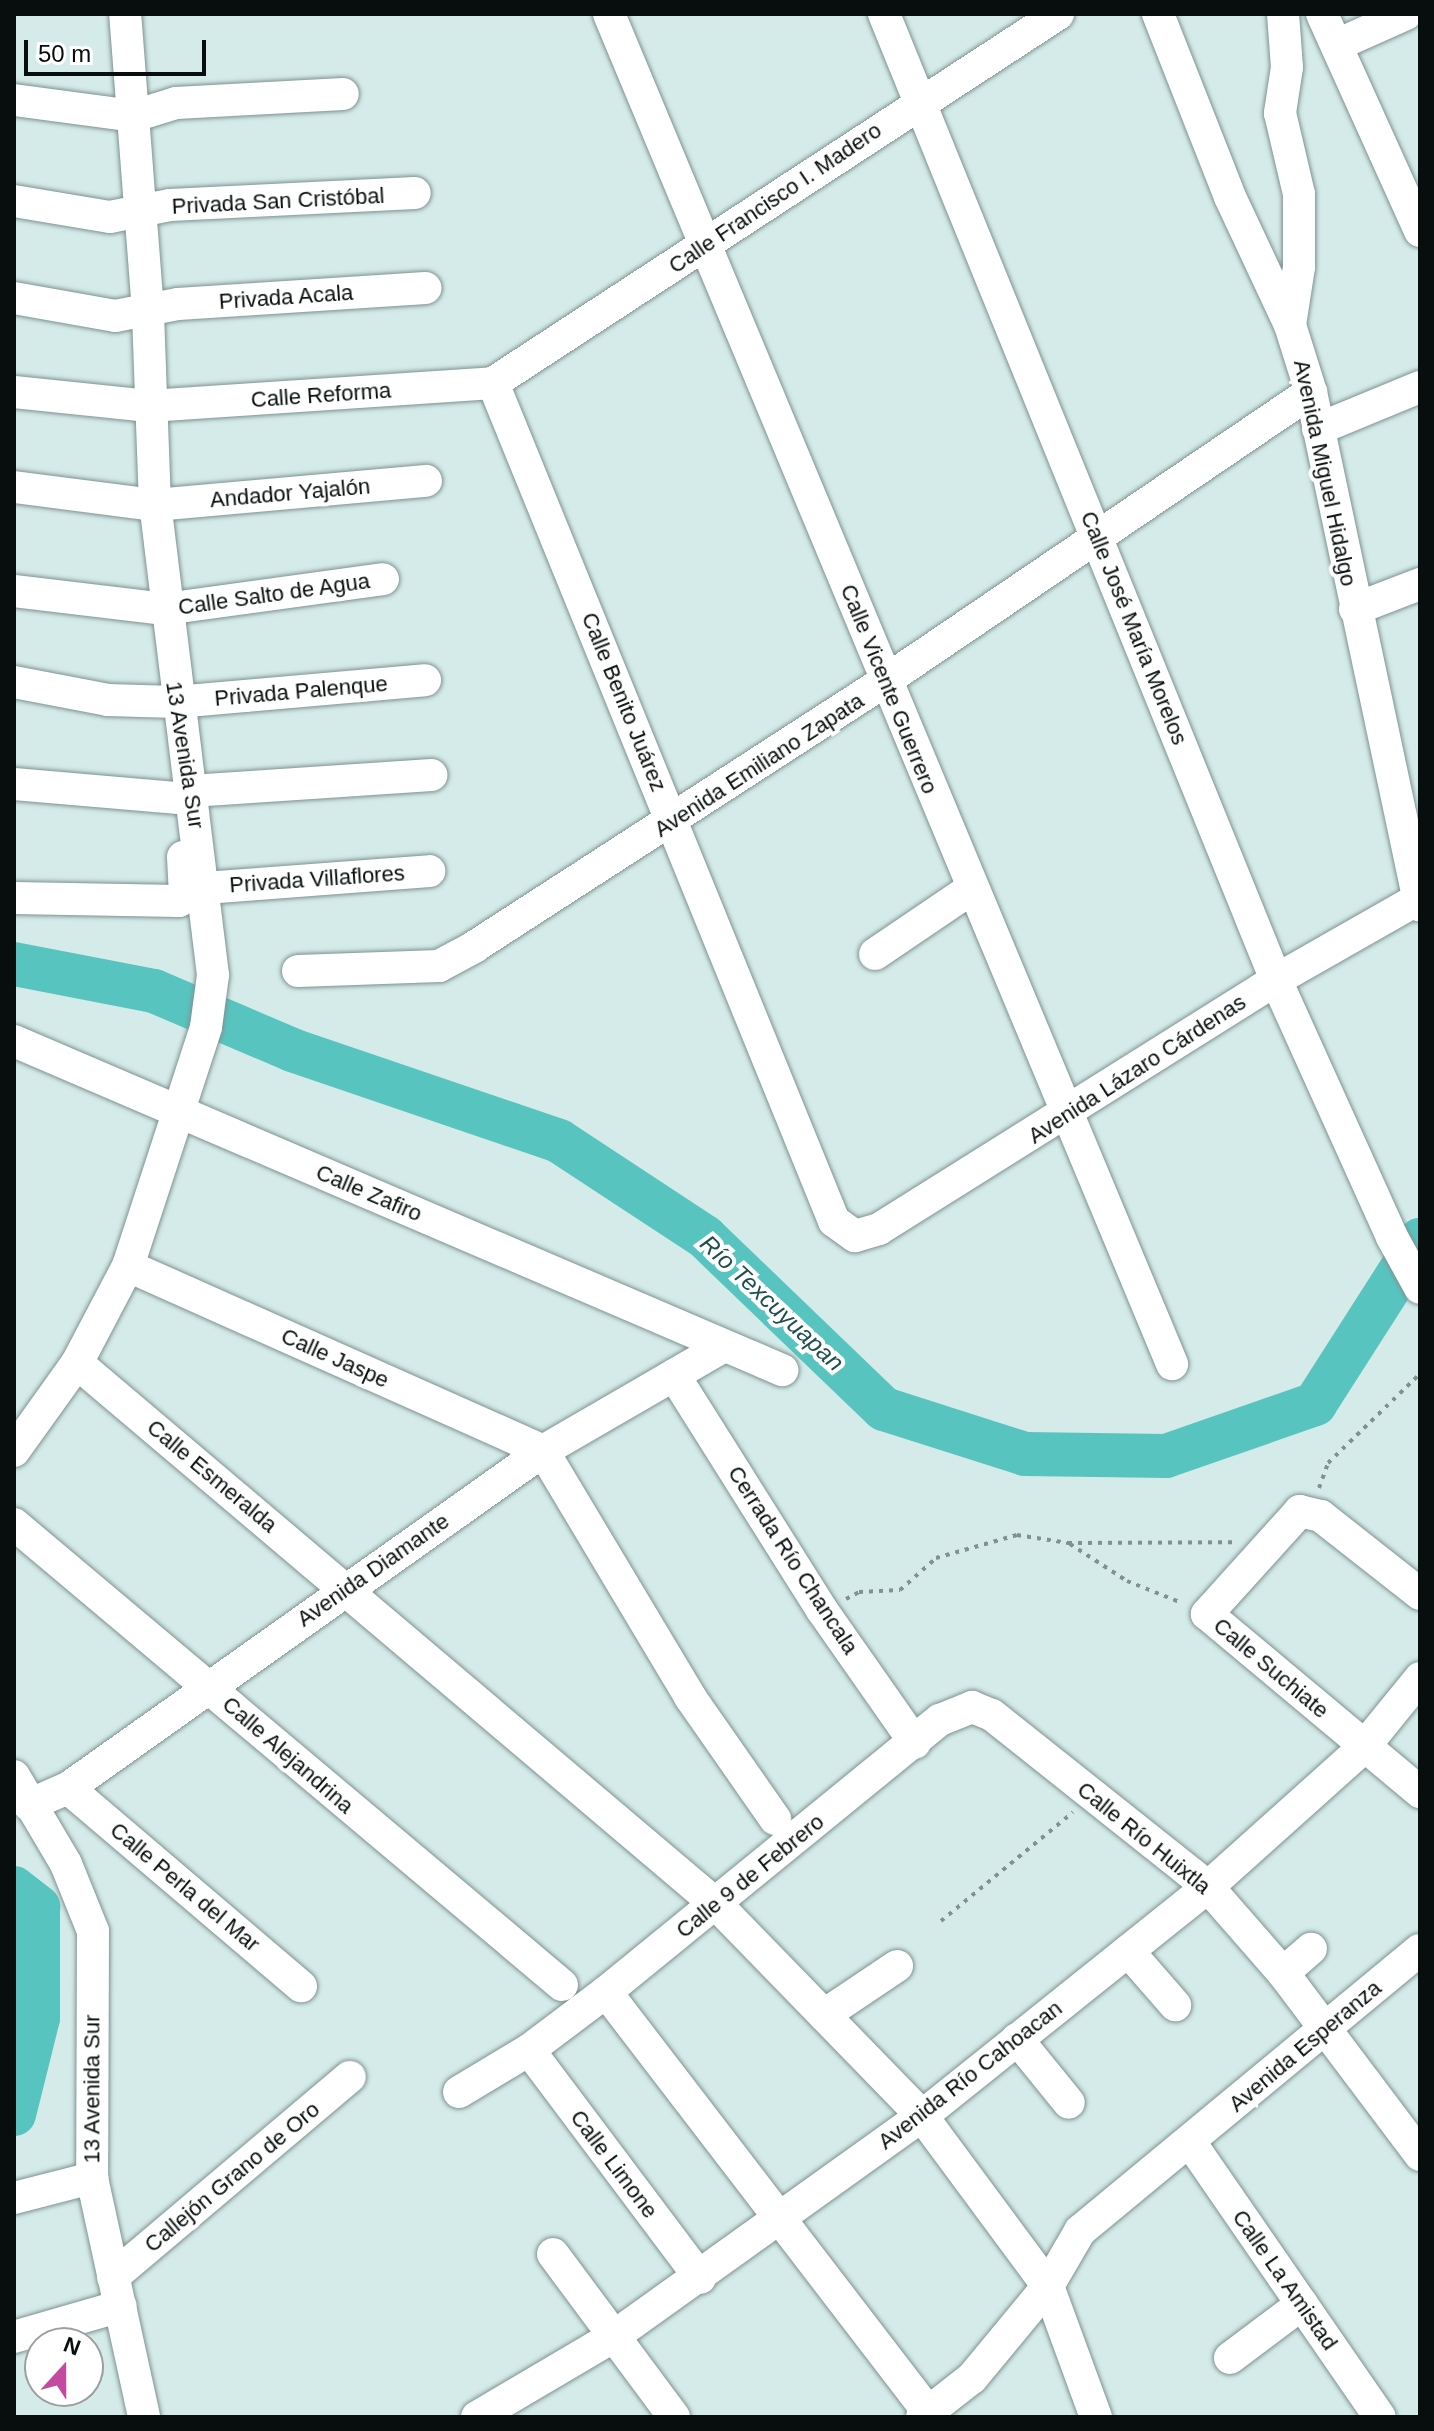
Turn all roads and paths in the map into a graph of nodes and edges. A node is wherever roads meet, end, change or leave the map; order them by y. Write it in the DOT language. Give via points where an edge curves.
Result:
graph roads {
  1 [pos="125,14"];
  2 [pos="609,14"];
  3 [pos="884,14"];
  4 [pos="1058,14"];
  5 [pos="1158,14"];
  6 [pos="1322,14"];
  7 [pos="1406,14"];
  8 [pos="1289,18"];
  9 [pos="1339,44"];
  10 [pos="343,94"];
  11 [pos="14,100"];
  12 [pos="919,101"];
  13 [pos="134,116"];
  14 [pos="415,193"];
  15 [pos="14,201"];
  16 [pos="142,214"];
  17 [pos="1420,231"];
  18 [pos="706,244"];
  19 [pos="425,288"];
  20 [pos="14,298"];
  21 [pos="148,311"];
  22 [pos="1290,325"];
  23 [pos="493,383"];
  24 [pos="1420,387"];
  25 [pos="14,392"];
  26 [pos="1311,392"];
  27 [pos="149,406"];
  28 [pos="1318,429"];
  29 [pos="426,481"];
  30 [pos="14,487"];
  31 [pos="155,505"];
  32 [pos="1098,539"];
  33 [pos="383,579"];
  34 [pos="1420,584"];
  35 [pos="14,591"];
  36 [pos="165,609"];
  37 [pos="1355,609"];
  38 [pos="425,680"];
  39 [pos="885,681"];
  40 [pos="14,682"];
  41 [pos="176,702"];
  42 [pos="431,775"];
  43 [pos="14,784"];
  44 [pos="185,795"];
  45 [pos="673,821"];
  46 [pos="429,871"];
  47 [pos="971,889"];
  48 [pos="195,894"];
  49 [pos="14,898"];
  50 [pos="1419,902"];
  51 [pos="875,954"];
  52 [pos="298,971"];
  53 [pos="1276,980"];
  54 [pos="14,1041"];
  55 [pos="181,1111"];
  56 [pos="1065,1116"];
  57 [pos="855,1236"];
  58 [pos="128,1266"];
  59 [pos="1420,1288"];
  60 [pos="724,1346"];
  61 [pos="77,1363"];
  62 [pos="1172,1364"];
  63 [pos="782,1370"];
  64 [pos="1420,1374"];
  65 [pos="674,1375"];
  66 [pos="14,1451"];
  67 [pos="543,1451"];
  68 [pos="1300,1511"];
  69 [pos="14,1524"];
  70 [pos="1268,1541"];
  71 [pos="1068,1543"];
  72 [pos="347,1588"];
  73 [pos="1420,1594"];
  74 [pos="822,1610"];
  75 [pos="1207,1614"];
  76 [pos="1420,1678"];
  77 [pos="208,1686"];
  78 [pos="972,1707"];
  79 [pos="915,1743"];
  80 [pos="1364,1747"];
  81 [pos="14,1776"];
  82 [pos="68,1788"];
  83 [pos="1420,1792"];
  84 [pos="1093,1795"];
  85 [pos="29,1805"];
  86 [pos="775,1819"];
  87 [pos="1208,1887"];
  88 [pos="717,1905"];
  89 [pos="941,1921"];
  90 [pos="1311,1949"];
  91 [pos="1420,1950"];
  92 [pos="1128,1951"];
  93 [pos="897,1966"];
  94 [pos="1283,1973"];
  95 [pos="562,1985"];
  96 [pos="301,1986"];
  97 [pos="606,1992"];
  98 [pos="1175,2005"];
  99 [pos="824,2015"];
  100 [pos="1324,2030"];
  101 [pos="1017,2039"];
  102 [pos="529,2050"];
  103 [pos="350,2077"];
  104 [pos="459,2092"];
  105 [pos="1069,2103"];
  106 [pos="922,2116"];
  107 [pos="1190,2142"];
  108 [pos="1420,2155"];
  109 [pos="92,2178"];
  110 [pos="14,2198"];
  111 [pos="779,2221"];
  112 [pos="553,2254"];
  113 [pos="700,2278"];
  114 [pos="1048,2286"];
  115 [pos="117,2292"];
  116 [pos="1302,2304"];
  117 [pos="14,2337"];
  118 [pos="613,2337"];
  119 [pos="1230,2358"];
  120 [pos="928,2415"];
  121 [pos="144,2417"];
  122 [pos="477,2417"];
  123 [pos="674,2417"];
  124 [pos="1096,2417"];
  125 [pos="1380,2417"];
  1 -- 13 [label="street, 13 Avenida Sur"];
  2 -- 18 [label="street, Calle Vicente Guerrero"];
  3 -- 12 [label="street, Calle José María Morelos"];
  4 -- 12 [label="street, Calle Francisco I. Madero"];
  5 -- 22 [label="street, Avenida Miguel Hidalgo" via="1230,197"];
  6 -- 9 [label="street"];
  7 -- 9 [label="street"];
  8 -- 22 [label="street" via="1280,113 1299,209 1299,267"];
  9 -- 17 [label="street"];
  10 -- 13 [label="street" via="176,103"];
  11 -- 13 [label="street"];
  12 -- 18 [label="street, Calle Francisco I. Madero"];
  12 -- 32 [label="street, Calle José María Morelos"];
  13 -- 16 [label="street, 13 Avenida Sur"];
  14 -- 16 [label="street, Privada San Cristóbal" via="170,205"];
  15 -- 16 [label="street, Privada San Cristóbal" via="110,217"];
  16 -- 21 [label="street, 13 Avenida Sur"];
  18 -- 23 [label="street, Calle Francisco I. Madero"];
  18 -- 39 [label="street, Calle Vicente Guerrero"];
  19 -- 21 [label="street, Privada Acala" via="178,304"];
  20 -- 21 [label="street, Privada Acala" via="115,316"];
  21 -- 27 [label="street, 13 Avenida Sur"];
  22 -- 26 [label="street, Avenida Miguel Hidalgo"];
  23 -- 27 [label="street, Calle Reforma"];
  23 -- 45 [label="street, Calle Benito Juárez"];
  24 -- 28 [label="street"];
  25 -- 27 [label="street, Calle Reforma"];
  26 -- 28 [label="street, Avenida Miguel Hidalgo"];
  26 -- 32 [label="street, Avenida Emiliano Zapata"];
  27 -- 31 [label="street, 13 Avenida Sur"];
  28 -- 37 [label="street, Avenida Miguel Hidalgo"];
  29 -- 31 [label="street, Andador Yajalón"];
  30 -- 31 [label="street, Andador Yajalón"];
  31 -- 36 [label="street, 13 Avenida Sur"];
  32 -- 39 [label="street, Avenida Emiliano Zapata"];
  32 -- 53 [label="street, Calle José María Morelos"];
  33 -- 36 [label="street, Calle Salto de Agua"];
  34 -- 37 [label="street"];
  35 -- 36 [label="street, Calle Salto de Agua"];
  36 -- 41 [label="street, 13 Avenida Sur"];
  37 -- 50 [label="street, Avenida Miguel Hidalgo"];
  38 -- 41 [label="street, Privada Palenque"];
  39 -- 45 [label="street, Avenida Emiliano Zapata"];
  39 -- 47 [label="street, Calle Vicente Guerrero"];
  40 -- 41 [label="street, Privada Palenque" via="108,700"];
  41 -- 44 [label="street, 13 Avenida Sur"];
  42 -- 44 [label="street"];
  43 -- 44 [label="street"];
  44 -- 48 [label="street, 13 Avenida Sur"];
  45 -- 52 [label="street, Avenida Emiliano Zapata" via="439,966"];
  45 -- 57 [label="street, Calle Benito Juárez" via="834,1221"];
  46 -- 48 [label="street, Privada Villaflores"];
  47 -- 51 [label="street"];
  47 -- 56 [label="street, Calle Vicente Guerrero"];
  48 -- 49 [label="street, Privada Villaflores"];
  48 -- 55 [label="street, 13 Avenida Sur" via="213,975 206,1027"];
  50 -- 53 [label="street, Avenida Lázaro Cárdenas"];
  53 -- 56 [label="street, Avenida Lázaro Cárdenas"];
  53 -- 59 [label="street, Calle José María Morelos"];
  54 -- 55 [label="street, Calle Zafiro"];
  55 -- 58 [label="street, 13 Avenida Sur"];
  55 -- 60 [label="street, Calle Zafiro"];
  56 -- 57 [label="street, Avenida Lázaro Cárdenas" via="879,1229"];
  56 -- 62 [label="street, Calle Vicente Guerrero"];
  58 -- 61 [label="street, 13 Avenida Sur"];
  58 -- 67 [label="street, Calle Jaspe"];
  60 -- 63 [label="street, Calle Zafiro"];
  60 -- 65 [label="street, Avenida Diamante"];
  61 -- 66 [label="street, 13 Avenida Sur"];
  61 -- 72 [label="street, Calle Esmeralda"];
  64 -- 68 [label="path" via="1328,1463 1315,1497"];
  65 -- 67 [label="street, Avenida Diamante"];
  65 -- 74 [label="street, Cerrada Río Chancala"];
  67 -- 72 [label="street, Avenida Diamante"];
  67 -- 86 [label="street" via="690,1697"];
  68 -- 70 [label="street"];
  68 -- 73 [label="street" via="1321,1516"];
  69 -- 77 [label="street, Calle Alejandrina"];
  70 -- 71 [label="path"];
  70 -- 75 [label="street"];
  71 -- 74 [label="path" via="1017,1535 973,1546 936,1558 900,1590 859,1592"];
  71 -- 75 [label="path, Calle Suchiate" via="1127,1581"];
  72 -- 77 [label="street, Avenida Diamante"];
  72 -- 88 [label="street, Calle Esmeralda"];
  74 -- 79 [label="street, Cerrada Río Chancala"];
  75 -- 80 [label="street, Calle Suchiate"];
  76 -- 80 [label="street, Avenida Río Cahoacan"];
  77 -- 82 [label="street, Avenida Diamante"];
  77 -- 95 [label="street, Calle Alejandrina"];
  78 -- 79 [label="street, Calle 9 de Febrero" via="940,1720"];
  78 -- 84 [label="street, Calle Río Huixtla" via="992,1715"];
  79 -- 88 [label="street, Calle 9 de Febrero"];
  80 -- 83 [label="street, Calle Suchiate"];
  80 -- 87 [label="street, Avenida Río Cahoacan"];
  81 -- 85 [label="street, 13 Avenida Sur"];
  82 -- 85 [label="street, Avenida Diamante"];
  82 -- 96 [label="street, Calle Perla del Mar"];
  84 -- 87 [label="street, Calle Río Huixtla"];
  84 -- 89 [label="path"];
  85 -- 109 [label="street, 13 Avenida Sur" via="66,1864 93,1931"];
  87 -- 92 [label="street, Avenida Río Cahoacan"];
  87 -- 94 [label="street, Calle Río Huixtla"];
  88 -- 97 [label="street, Calle 9 de Febrero"];
  88 -- 99 [label="street, Calle Esmeralda"];
  90 -- 94 [label="street"];
  91 -- 100 [label="street, Avenida Esperanza"];
  92 -- 98 [label="street"];
  92 -- 101 [label="street, Avenida Río Cahoacan"];
  93 -- 99 [label="street"];
  94 -- 100 [label="street, Calle Río Huixtla"];
  97 -- 102 [label="street, Calle 9 de Febrero"];
  97 -- 111 [label="street"];
  99 -- 106 [label="street, Calle Esmeralda"];
  100 -- 107 [label="street, Avenida Esperanza"];
  100 -- 108 [label="street, Calle Río Huixtla"];
  101 -- 105 [label="street"];
  101 -- 106 [label="street, Avenida Río Cahoacan"];
  102 -- 104 [label="street, Calle 9 de Febrero"];
  102 -- 113 [label="street, Calle Limone"];
  103 -- 115 [label="street, Callejón Grano de Oro"];
  106 -- 111 [label="street, Avenida Río Cahoacan"];
  106 -- 114 [label="street, Calle Esmeralda"];
  107 -- 114 [label="street, Avenida Esperanza" via="1080,2231"];
  107 -- 116 [label="street, Calle La Amistad"];
  109 -- 110 [label="street"];
  109 -- 115 [label="street, 13 Avenida Sur"];
  111 -- 113 [label="street, Avenida Río Cahoacan"];
  111 -- 120 [label="street"];
  112 -- 118 [label="street"];
  113 -- 118 [label="street, Avenida Río Cahoacan"];
  114 -- 120 [label="street, Avenida Esperanza" via="972,2378"];
  114 -- 124 [label="street, Calle Esmeralda"];
  115 -- 117 [label="street"];
  115 -- 121 [label="street, 13 Avenida Sur"];
  116 -- 119 [label="street"];
  116 -- 125 [label="street, Calle La Amistad"];
  118 -- 122 [label="street, Avenida Río Cahoacan"];
  118 -- 123 [label="street"];
}
